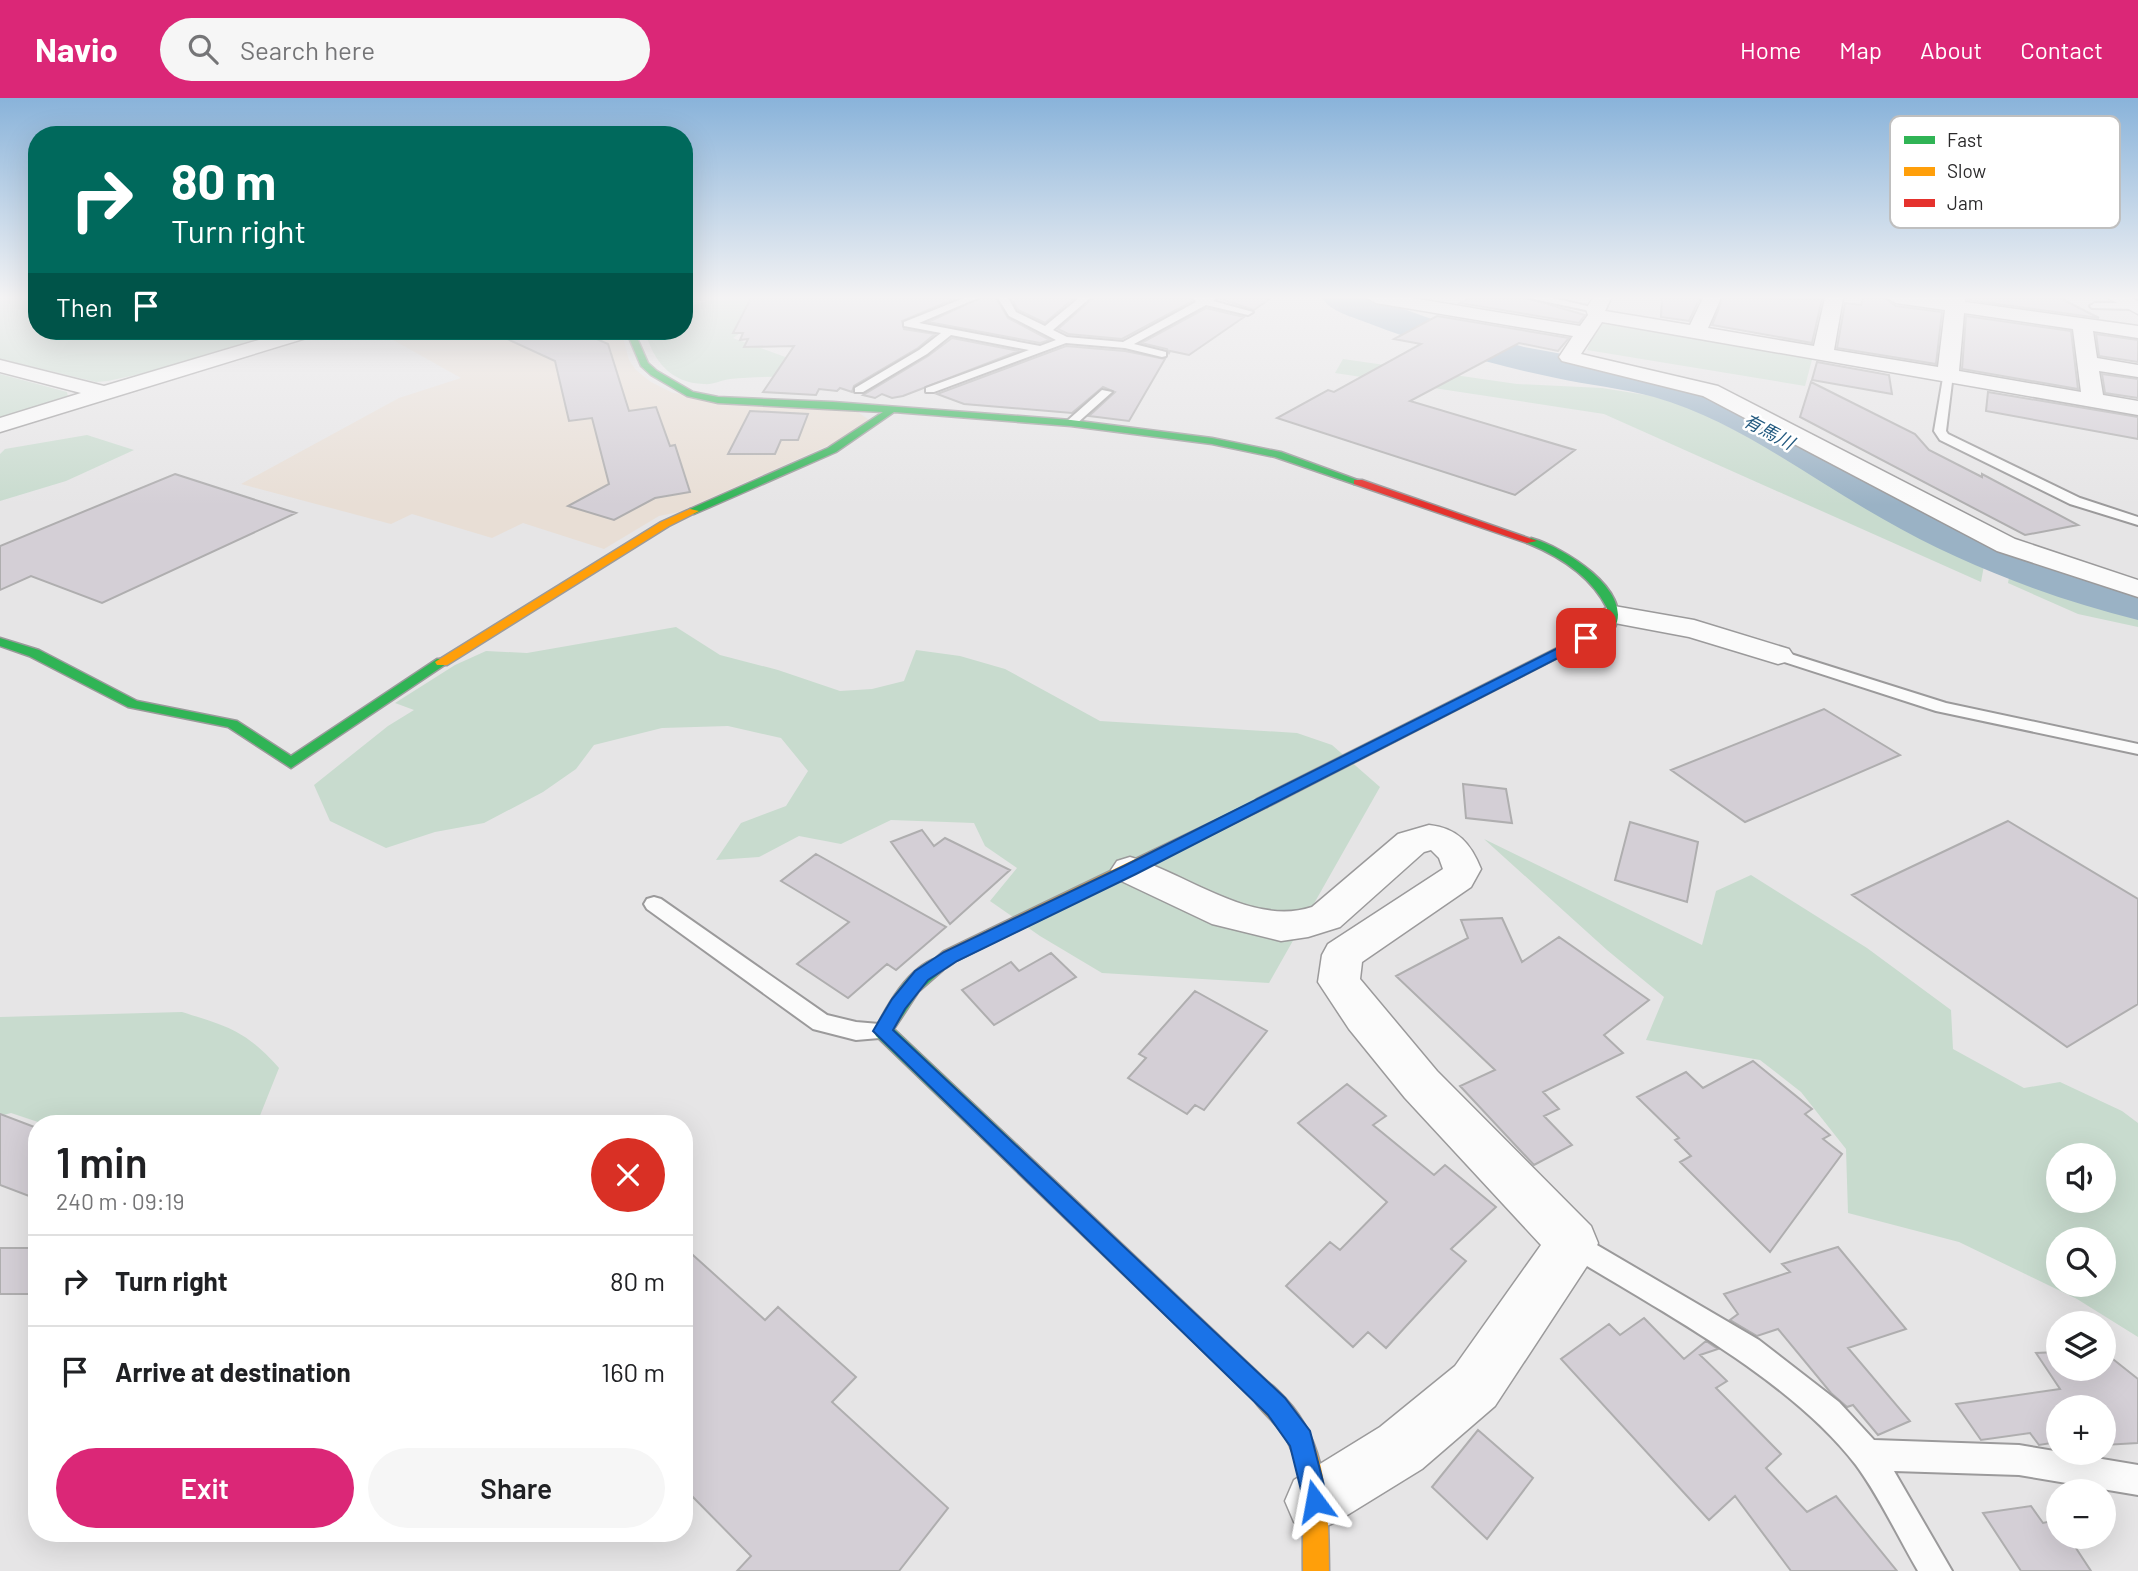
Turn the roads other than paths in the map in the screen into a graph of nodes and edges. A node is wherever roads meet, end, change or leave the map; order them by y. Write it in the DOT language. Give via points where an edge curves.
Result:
graph roads {
  1 [pos="3,367"];
  2 [pos="192,367"];
  3 [pos="647,367"];
  4 [pos="898,367"];
  5 [pos="989,367"];
  6 [pos="1609,367"];
  7 [pos="1905,367"];
  8 [pos="1949,367"];
  9 [pos="2089,367"];
  10 [pos="2111,367"];
  11 [pos="2138,371"];
  12 [pos="1948,374"];
  13 [pos="859,390"];
  14 [pos="930,390"];
  15 [pos="1105,392"];
  16 [pos="106,393"];
  17 [pos="2093,400"];
  18 [pos="2138,408"];
  19 [pos="893,409"];
  20 [pos="1071,423"];
  21 [pos="0,425"];
  22 [pos="2138,521"];
  23 [pos="2138,589"];
  24 [pos="1614,615"];
  25 [pos="0,642"];
  26 [pos="1778,655"];
  27 [pos="2138,750"];
  28 [pos="1130,870"];
  29 [pos="654,904"];
  30 [pos="883,1031"];
  31 [pos="1573,1243"];
  32 [pos="1867,1455"];
  33 [pos="2138,1480"];
  34 [pos="1315,1501"];
  35 [pos="1316,1571"];
  36 [pos="1936,1571"];
  1 -- 16 [label="street"];
  2 -- 16 [label="street"];
  3 -- 19 [label="street" via="690,394 718,400"];
  4 -- 13 [label="lane"];
  5 -- 14 [label="lane"];
  6 -- 23 [label="street" via="1710,391 2006,545"];
  7 -- 12 [label="street"];
  8 -- 12 [label="street"];
  9 -- 17 [label="street"];
  10 -- 11 [label="street"];
  12 -- 17 [label="street"];
  12 -- 22 [label="lane" via="1940,431 1944,437 2075,501"];
  15 -- 20 [label="lane"];
  16 -- 21 [label="street"];
  17 -- 18 [label="street"];
  19 -- 20 [label="street"];
  19 -- 25 [label="street" via="832,450 665,524 414,679 291,763 232,724 134,704 34,653"];
  20 -- 24 [label="street" via="1277,454 1547,546 1590,577 1613,606"];
  24 -- 26 [label="street" via="1694,629"];
  24 -- 28 [label="street" via="1610,626"];
  26 -- 27 [label="lane" via="1941,707"];
  28 -- 30 [label="street" via="950,957 921,976"];
  28 -- 31 [label="street" via="1226,914 1294,925 1326,917 1411,843 1424,836 1445,842 1462,869 1457,878 1342,955 1339,982 1428,1093"];
  29 -- 30 [label="lane" via="821,1023"];
  30 -- 34 [label="street" via="1277,1406 1301,1440"];
  31 -- 32 [label="lane" via="1749,1350 1828,1413"];
  31 -- 34 [label="street" via="1475,1386 1401,1448"];
  32 -- 33 [label="lane" via="2019,1460"];
  32 -- 36 [label="lane"];
  34 -- 35 [label="street"];
}
